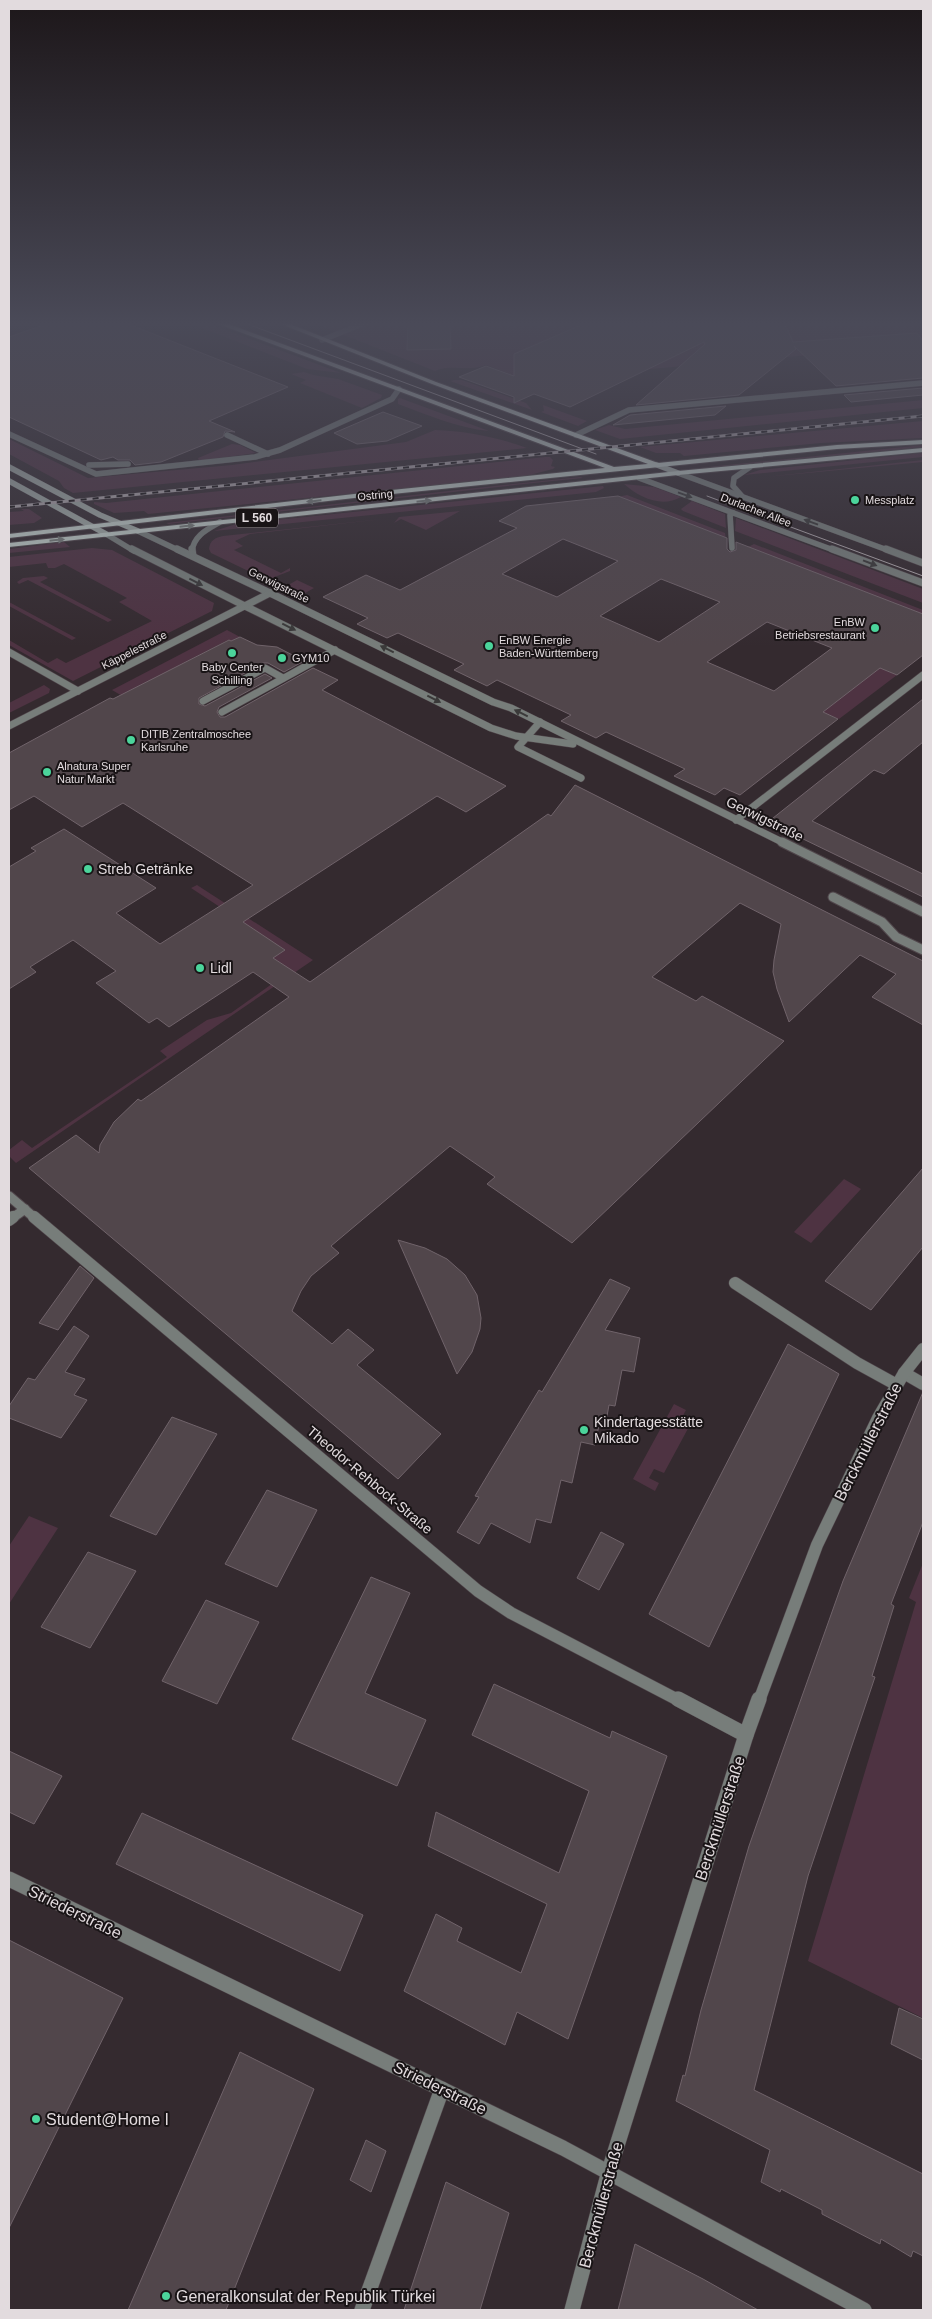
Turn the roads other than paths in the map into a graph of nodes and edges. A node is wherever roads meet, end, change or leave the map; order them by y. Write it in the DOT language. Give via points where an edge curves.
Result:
graph roads {
  1 [pos="322,430"];
  2 [pos="508,430"];
  3 [pos="563,430"];
  4 [pos="586,430"];
  5 [pos="9,434"];
  6 [pos="227,435"];
  7 [pos="576,435"];
  8 [pos="27,442"];
  9 [pos="923,442"];
  10 [pos="561,450"];
  11 [pos="923,450"];
  12 [pos="268,454"];
  13 [pos="128,464"];
  14 [pos="90,465"];
  15 [pos="657,465"];
  16 [pos="9,467"];
  17 [pos="750,467"];
  18 [pos="614,470"];
  19 [pos="115,472"];
  20 [pos="678,473"];
  21 [pos="548,476"];
  22 [pos="639,478"];
  23 [pos="9,481"];
  24 [pos="744,497"];
  25 [pos="733,513"];
  26 [pos="220,522"];
  27 [pos="119,523"];
  28 [pos="94,526"];
  29 [pos="138,531"];
  30 [pos="106,534"];
  31 [pos="9,536"];
  32 [pos="9,545"];
  33 [pos="732,548"];
  34 [pos="193,556"];
  35 [pos="923,563"];
  36 [pos="923,583"];
  37 [pos="270,593"];
  38 [pos="245,606"];
  39 [pos="335,650"];
  40 [pos="9,652"];
  41 [pos="923,675"];
  42 [pos="283,678"];
  43 [pos="78,692"];
  44 [pos="203,701"];
  45 [pos="222,712"];
  46 [pos="540,722"];
  47 [pos="9,726"];
  48 [pos="526,737"];
  49 [pos="595,751"];
  50 [pos="581,778"];
  51 [pos="736,820"];
  52 [pos="833,898"];
  53 [pos="923,912"];
  54 [pos="923,950"];
  55 [pos="9,1196"];
  56 [pos="25,1209"];
  57 [pos="9,1220"];
  58 [pos="735,1283"];
  59 [pos="923,1349"];
  60 [pos="900,1379"];
  61 [pos="923,1384"];
  62 [pos="746,1735"];
  63 [pos="9,1879"];
  64 [pos="442,2089"];
  65 [pos="609,2171"];
  66 [pos="362,2310"];
  67 [pos="572,2310"];
  68 [pos="864,2310"];
  1 -- 12 [label="street"];
  2 -- 10 [label="main road, Durlacher Allee"];
  3 -- 7 [label="main road, Durlacher Allee"];
  4 -- 7 [label="street"];
  5 -- 8 [label="street"];
  6 -- 12 [label="street"];
  7 -- 15 [label="main road, Durlacher Allee"];
  8 -- 14 [label="street"];
  8 -- 19 [label="street" via="96,474"];
  9 -- 15 [label="main road, Ostring" via="869,444"];
  10 -- 18 [label="main road, Durlacher Allee"];
  10 -- 21 [label="main road" via="565,463"];
  11 -- 17 [label="main road, Ostring"];
  12 -- 19 [label="street"];
  13 -- 14 [label="street"];
  14 -- 19 [label="street"];
  15 -- 18 [label="main road, Ostring"];
  15 -- 20 [label="main road, Durlacher Allee"];
  16 -- 27 [label="main road, Gerwigstraße"];
  17 -- 20 [label="main road, Ostring"];
  17 -- 24 [label="street" via="736,475 733,482"];
  18 -- 21 [label="main road, Ostring / L 560"];
  18 -- 22 [label="main road, Durlacher Allee"];
  20 -- 22 [label="main road, Ostring"];
  20 -- 24 [label="street, Durlacher Allee"];
  21 -- 27 [label="main road, Ostring / L 560, one-way"];
  22 -- 25 [label="street, Durlacher Allee, one-way"];
  26 -- 22 [label="main road, Ostring / L 560, one-way"];
  23 -- 28 [label="main road, Gerwigstraße"];
  35 -- 24 [label="street, Durlacher Allee, one-way"];
  25 -- 33 [label="street" via="730,516"];
  25 -- 36 [label="street, Durlacher Allee, one-way"];
  29 -- 26 [label="main road, Ostring / L 560, one-way"];
  26 -- 34 [label="street" via="194,540"];
  27 -- 28 [label="main road, Ostring / L 560"];
  27 -- 29 [label="main road, Gerwigstraße"];
  28 -- 30 [label="main road, Gerwigstraße"];
  28 -- 31 [label="main road, Ostring / L 560"];
  29 -- 30 [label="main road, Ostring / L 560"];
  29 -- 34 [label="street, Gerwigstraße"];
  32 -- 30 [label="main road, Ostring / L 560, one-way"];
  30 -- 38 [label="street, Gerwigstraße, one-way"];
  34 -- 37 [label="street, Gerwigstraße"];
  37 -- 38 [label="street, Käppelestraße"];
  46 -- 37 [label="street, Gerwigstraße, one-way"];
  38 -- 39 [label="street, Gerwigstraße, one-way"];
  38 -- 43 [label="street, Käppelestraße"];
  39 -- 42 [label="street"];
  39 -- 48 [label="street, Gerwigstraße, one-way" via="491,728"];
  40 -- 43 [label="street"];
  41 -- 51 [label="street"];
  42 -- 44 [label="street" via="265,668"];
  42 -- 45 [label="street"];
  43 -- 47 [label="street, Käppelestraße"];
  46 -- 48 [label="street"];
  46 -- 49 [label="street, Gerwigstraße"];
  48 -- 49 [label="street, Gerwigstraße" via="570,742"];
  48 -- 50 [label="street" via="518,746"];
  49 -- 51 [label="street, Gerwigstraße"];
  51 -- 53 [label="street, Gerwigstraße"];
  52 -- 54 [label="street" via="882,922 896,937"];
  55 -- 56 [label="street, Theodor-Rehbock-Straße"];
  56 -- 57 [label="street"];
  56 -- 62 [label="street, Theodor-Rehbock-Straße" via="478,1591 512,1613"];
  58 -- 60 [label="street" via="857,1364"];
  59 -- 60 [label="street, Berckmüllerstraße"];
  60 -- 61 [label="street"];
  60 -- 62 [label="street, Berckmüllerstraße" via="817,1545"];
  62 -- 65 [label="street, Berckmüllerstraße"];
  63 -- 64 [label="street, Striederstraße"];
  64 -- 65 [label="street, Striederstraße"];
  64 -- 66 [label="street"];
  65 -- 67 [label="street, Berckmüllerstraße"];
  65 -- 68 [label="street, Striederstraße"];
}
